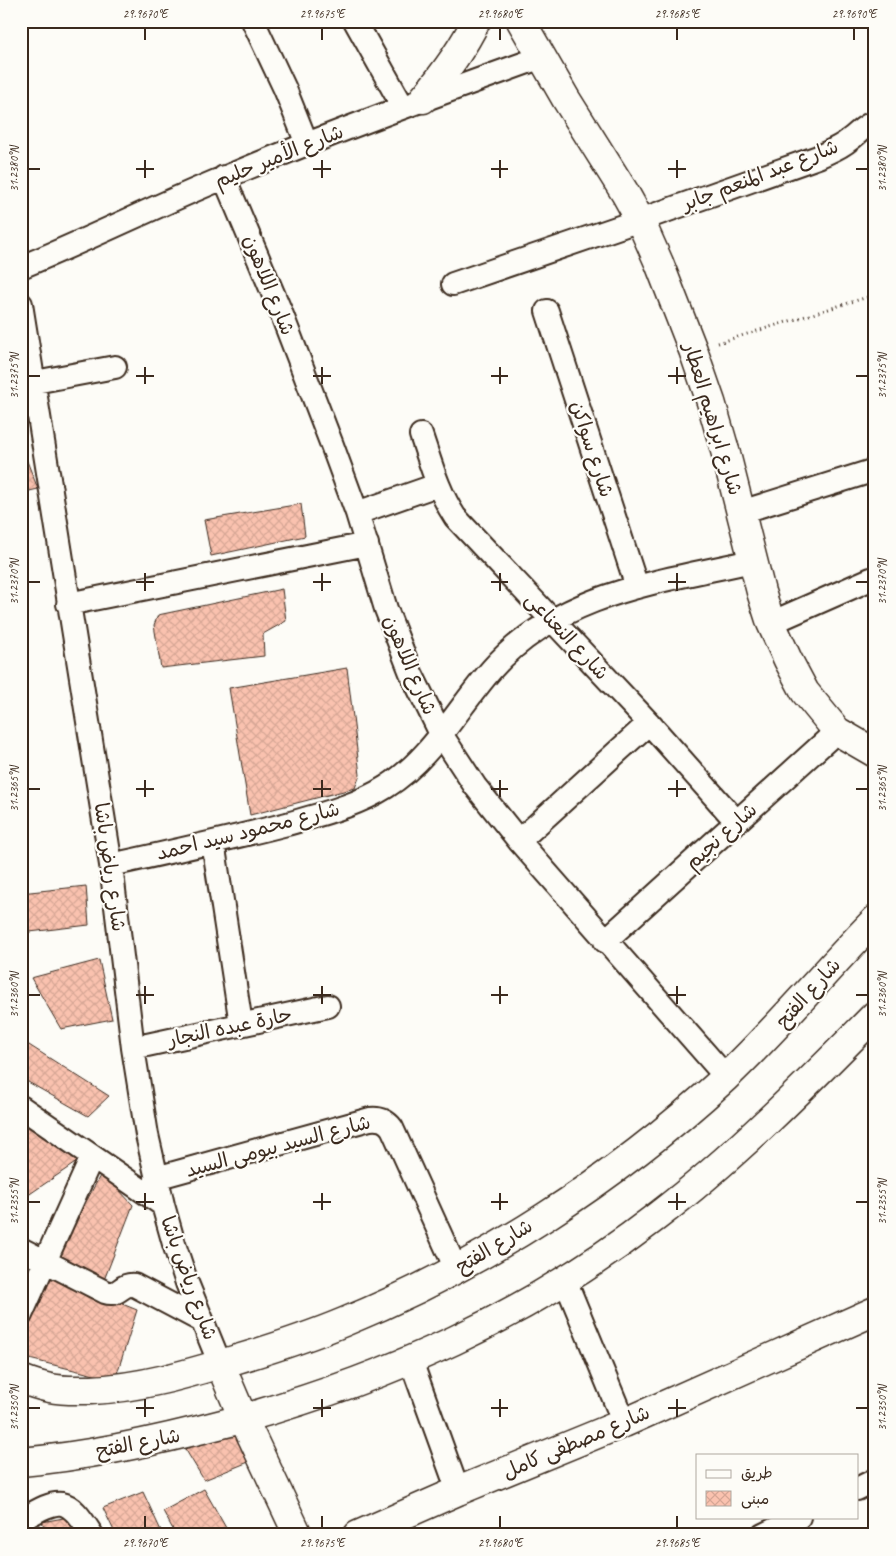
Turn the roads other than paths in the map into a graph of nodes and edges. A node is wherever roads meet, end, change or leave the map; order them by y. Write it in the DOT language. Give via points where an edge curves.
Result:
graph roads {
  1 [pos="254,21"];
  2 [pos="355,21"];
  3 [pos="476,21"];
  4 [pos="521,21"];
  5 [pos="542,57"];
  6 [pos="413,103"];
  7 [pos="875,122"];
  8 [pos="307,144"];
  9 [pos="224,177"];
  10 [pos="640,220"];
  11 [pos="21,267"];
  12 [pos="453,284"];
  13 [pos="21,304"];
  14 [pos="547,311"];
  15 [pos="115,367"];
  16 [pos="35,382"];
  17 [pos="421,435"];
  18 [pos="875,470"];
  19 [pos="437,485"];
  20 [pos="740,512"];
  21 [pos="357,513"];
  22 [pos="366,544"];
  23 [pos="752,562"];
  24 [pos="871,579"];
  25 [pos="637,587"];
  26 [pos="68,604"];
  27 [pos="553,620"];
  28 [pos="771,623"];
  29 [pos="649,723"];
  30 [pos="837,731"];
  31 [pos="441,734"];
  32 [pos="875,753"];
  33 [pos="737,822"];
  34 [pos="519,841"];
  35 [pos="213,842"];
  36 [pos="111,865"];
  37 [pos="875,920"];
  38 [pos="605,941"];
  39 [pos="328,1006"];
  40 [pos="875,1015"];
  41 [pos="241,1024"];
  42 [pos="133,1048"];
  43 [pos="726,1077"];
  44 [pos="21,1107"];
  45 [pos="92,1157"];
  46 [pos="156,1178"];
  47 [pos="163,1205"];
  48 [pos="21,1249"];
  49 [pos="45,1262"];
  50 [pos="456,1269"];
  51 [pos="565,1280"];
  52 [pos="875,1310"];
  53 [pos="21,1316"];
  54 [pos="202,1321"];
  55 [pos="411,1361"];
  56 [pos="220,1364"];
  57 [pos="21,1380"];
  58 [pos="243,1418"];
  59 [pos="624,1423"];
  60 [pos="21,1462"];
  61 [pos="875,1480"];
  62 [pos="858,1488"];
  63 [pos="458,1491"];
  64 [pos="797,1518"];
  65 [pos="21,1520"];
  66 [pos="92,1535"];
  67 [pos="298,1535"];
  68 [pos="358,1535"];
  69 [pos="763,1535"];
  1 -- 8 [label="street"];
  2 -- 6 [label="street"];
  3 -- 6 [label="street" via="446,71"];
  4 -- 5 [label="street, شارع ابراهيم العطار"];
  5 -- 6 [label="street, شارع الأمير حليم"];
  5 -- 10 [label="street, شارع ابراهيم العطار"];
  6 -- 8 [label="street, شارع الأمير حليم"];
  7 -- 10 [label="street, شارع عبد المنعم جابر" via="818,157"];
  8 -- 9 [label="street, شارع الأمير حليم"];
  9 -- 11 [label="street, شارع الأمير حليم"];
  9 -- 21 [label="street, شارع اللاهون" via="280,310"];
  10 -- 12 [label="street, شارع عبد المنعم جابر"];
  10 -- 20 [label="street, شارع ابراهيم العطار" via="693,350 724,446"];
  13 -- 16 [label="street, شارع رياض باشا"];
  14 -- 25 [label="street, شارع سواكن"];
  15 -- 16 [label="street"];
  16 -- 26 [label="street, شارع رياض باشا"];
  17 -- 19 [label="street, شارع النعناعى"];
  18 -- 20 [label="street"];
  19 -- 21 [label="street"];
  19 -- 27 [label="street, شارع النعناعى" via="467,531"];
  20 -- 23 [label="street, شارع ابراهيم العطار"];
  21 -- 22 [label="street, شارع اللاهون"];
  22 -- 26 [label="street"];
  22 -- 31 [label="street, شارع اللاهون" via="410,673"];
  23 -- 25 [label="street, شارع محمود سيد احمد"];
  23 -- 28 [label="street, شارع ابراهيم العطار"];
  24 -- 28 [label="street"];
  25 -- 27 [label="street, شارع محمود سيد احمد" via="580,606"];
  26 -- 36 [label="street, شارع رياض باشا"];
  27 -- 29 [label="street, شارع النعناعى"];
  27 -- 31 [label="street, شارع محمود سيد احمد" via="493,668"];
  28 -- 30 [label="street, شارع ابراهيم العطار" via="806,692"];
  29 -- 33 [label="street, شارع النعناعى"];
  29 -- 34 [label="street"];
  30 -- 32 [label="street, شارع ابراهيم العطار"];
  30 -- 33 [label="street, شارع نجيم"];
  31 -- 34 [label="street, شارع اللاهون" via="475,786"];
  31 -- 35 [label="street, شارع محمود سيد احمد" via="417,763 387,787 353,805"];
  33 -- 38 [label="street, شارع نجيم"];
  34 -- 38 [label="street, شارع اللاهون"];
  35 -- 36 [label="street, شارع محمود سيد احمد"];
  35 -- 41 [label="street"];
  36 -- 42 [label="street, شارع رياض باشا"];
  37 -- 43 [label="street, شارع الفتح" via="771,1034"];
  38 -- 43 [label="street, شارع اللاهون"];
  39 -- 41 [label="street, حارة عبده النجار"];
  40 -- 51 [label="street, شارع الفتح" via="699,1183"];
  41 -- 42 [label="street, حارة عبده النجار"];
  42 -- 46 [label="street, شارع رياض باشا"];
  43 -- 50 [label="street, شارع الفتح" via="619,1166"];
  44 -- 45 [label="street"];
  45 -- 47 [label="street"];
  45 -- 49 [label="street"];
  46 -- 47 [label="street, شارع رياض باشا"];
  46 -- 50 [label="street, شارع السيد بيومى السيد" via="370,1119 380,1119 392,1128"];
  47 -- 54 [label="street, شارع رياض باشا"];
  48 -- 49 [label="street"];
  49 -- 53 [label="street"];
  49 -- 54 [label="street" via="108,1293 134,1285"];
  50 -- 56 [label="street, شارع الفتح" via="344,1322"];
  51 -- 55 [label="street, شارع الفتح" via="481,1328"];
  51 -- 59 [label="street"];
  52 -- 59 [label="street, شارع مصطفى كامل"];
  54 -- 56 [label="street, شارع رياض باشا"];
  55 -- 58 [label="street, شارع الفتح" via="304,1401"];
  55 -- 63 [label="street"];
  56 -- 57 [label="street, شارع الفتح" via="119,1389 68,1391"];
  56 -- 58 [label="street, شارع رياض باشا"];
  58 -- 60 [label="street, شارع الفتح" via="138,1444"];
  58 -- 67 [label="street, شارع رياض باشا"];
  59 -- 63 [label="street, شارع مصطفى كامل"];
  61 -- 62 [label="street"];
  63 -- 68 [label="street, شارع مصطفى كامل"];
  64 -- 69 [label="street"];
  65 -- 66 [label="street" via="43,1507 60,1504 76,1510"];
}
